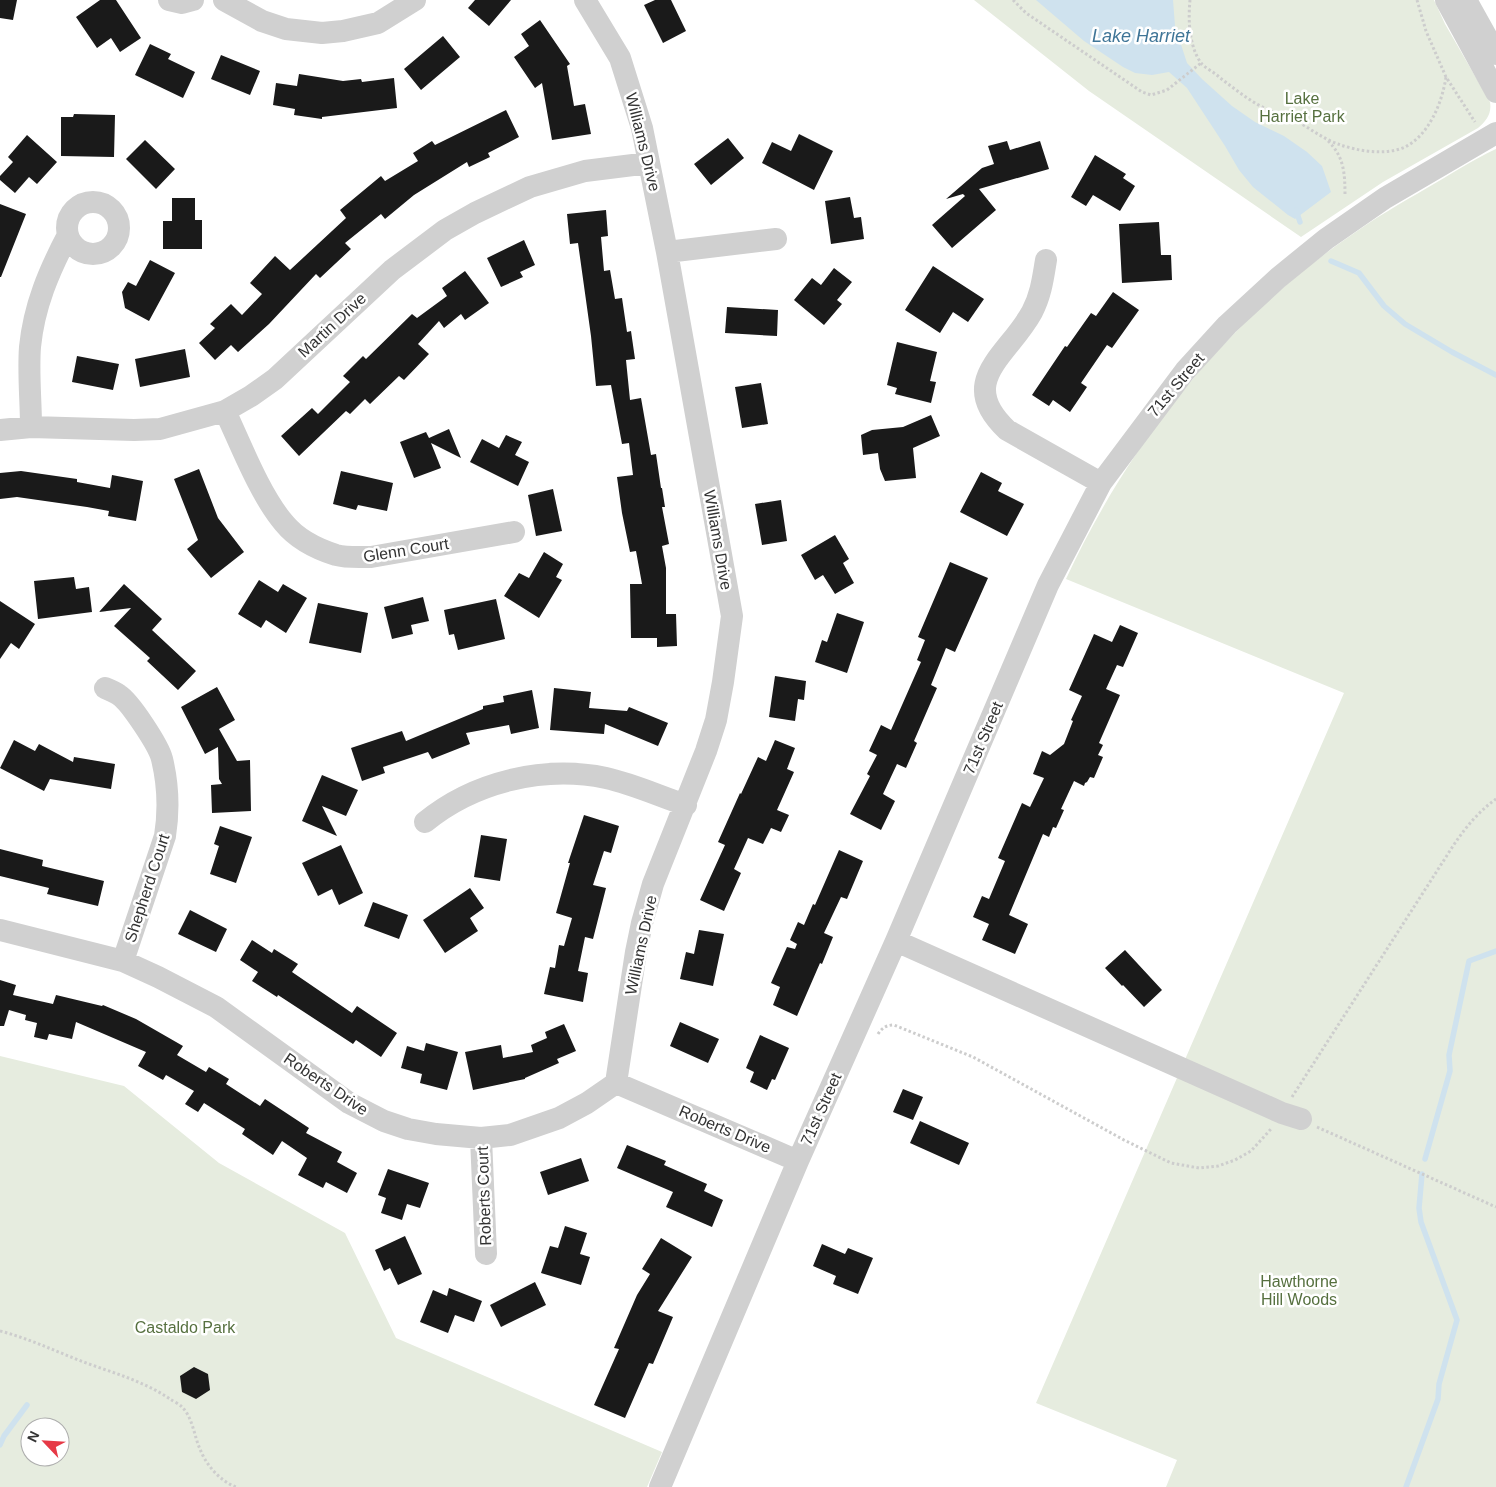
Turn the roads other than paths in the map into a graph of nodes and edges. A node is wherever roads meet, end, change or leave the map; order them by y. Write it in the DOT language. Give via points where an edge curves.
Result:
graph roads {
  1 [pos="169,0"];
  2 [pos="193,0"];
  3 [pos="224,0"];
  4 [pos="415,0"];
  5 [pos="585,0"];
  6 [pos="1446,0"];
  7 [pos="1466,0"];
  8 [pos="1496,54"];
  9 [pos="1496,92"];
  10 [pos="1491,136"];
  11 [pos="649,163"];
  12 [pos="68,235"];
  13 [pos="776,239"];
  14 [pos="667,252"];
  15 [pos="1046,260"];
  16 [pos="225,411"];
  17 [pos="31,427"];
  18 [pos="0,430"];
  19 [pos="1101,483"];
  20 [pos="514,532"];
  21 [pos="105,688"];
  22 [pos="686,805"];
  23 [pos="425,822"];
  24 [pos="0,930"];
  25 [pos="896,941"];
  26 [pos="123,960"];
  27 [pos="616,1083"];
  28 [pos="1291,1116"];
  29 [pos="481,1138"];
  30 [pos="798,1161"];
  31 [pos="486,1254"];
  32 [pos="660,1487"];
  1 -- 2 [label="street" via="182,3"];
  3 -- 4 [label="street" via="262,21 286,29 322,33 378,23"];
  5 -- 11 [label="street, Williams Drive" via="620,58 642,128"];
  6 -- 9 [label="street"];
  7 -- 8 [label="street"];
  10 -- 19 [label="street, 71st Street" via="1385,198 1252,301 1185,371"];
  11 -- 14 [label="street, Williams Drive"];
  11 -- 16 [label="street, Martin Drive" via="585,171 530,187 445,230 392,270 275,379"];
  12 -- 17 [label="street" via="48,274 32,332"];
  13 -- 14 [label="street"];
  14 -- 22 [label="street, Williams Drive" via="732,616 716,720"];
  15 -- 19 [label="street" via="1042,285 1031,314 994,364 984,391 988,407 1007,430"];
  16 -- 17 [label="street, Martin Drive" via="160,429"];
  16 -- 20 [label="street, Glenn Court" via="261,487 284,524 317,548 337,555 370,557"];
  17 -- 18 [label="street, Martin Drive"];
  19 -- 25 [label="street, 71st Street" via="1048,585"];
  21 -- 26 [label="street, Shepherd Court" via="121,695 162,757 168,794 165,836"];
  22 -- 23 [label="street" via="606,778 551,774 502,782 468,793"];
  22 -- 27 [label="street, Williams Drive" via="653,884 642,923"];
  24 -- 26 [label="street, Roberts Drive"];
  25 -- 28 [label="street"];
  25 -- 30 [label="street, 71st Street"];
  26 -- 29 [label="street, Roberts Drive" via="216,1007 350,1103 384,1121 436,1134"];
  27 -- 29 [label="street, Roberts Drive" via="559,1118 510,1135"];
  27 -- 30 [label="street, Roberts Drive"];
  29 -- 31 [label="street, Roberts Court"];
  30 -- 32 [label="street, 71st Street"];
}
